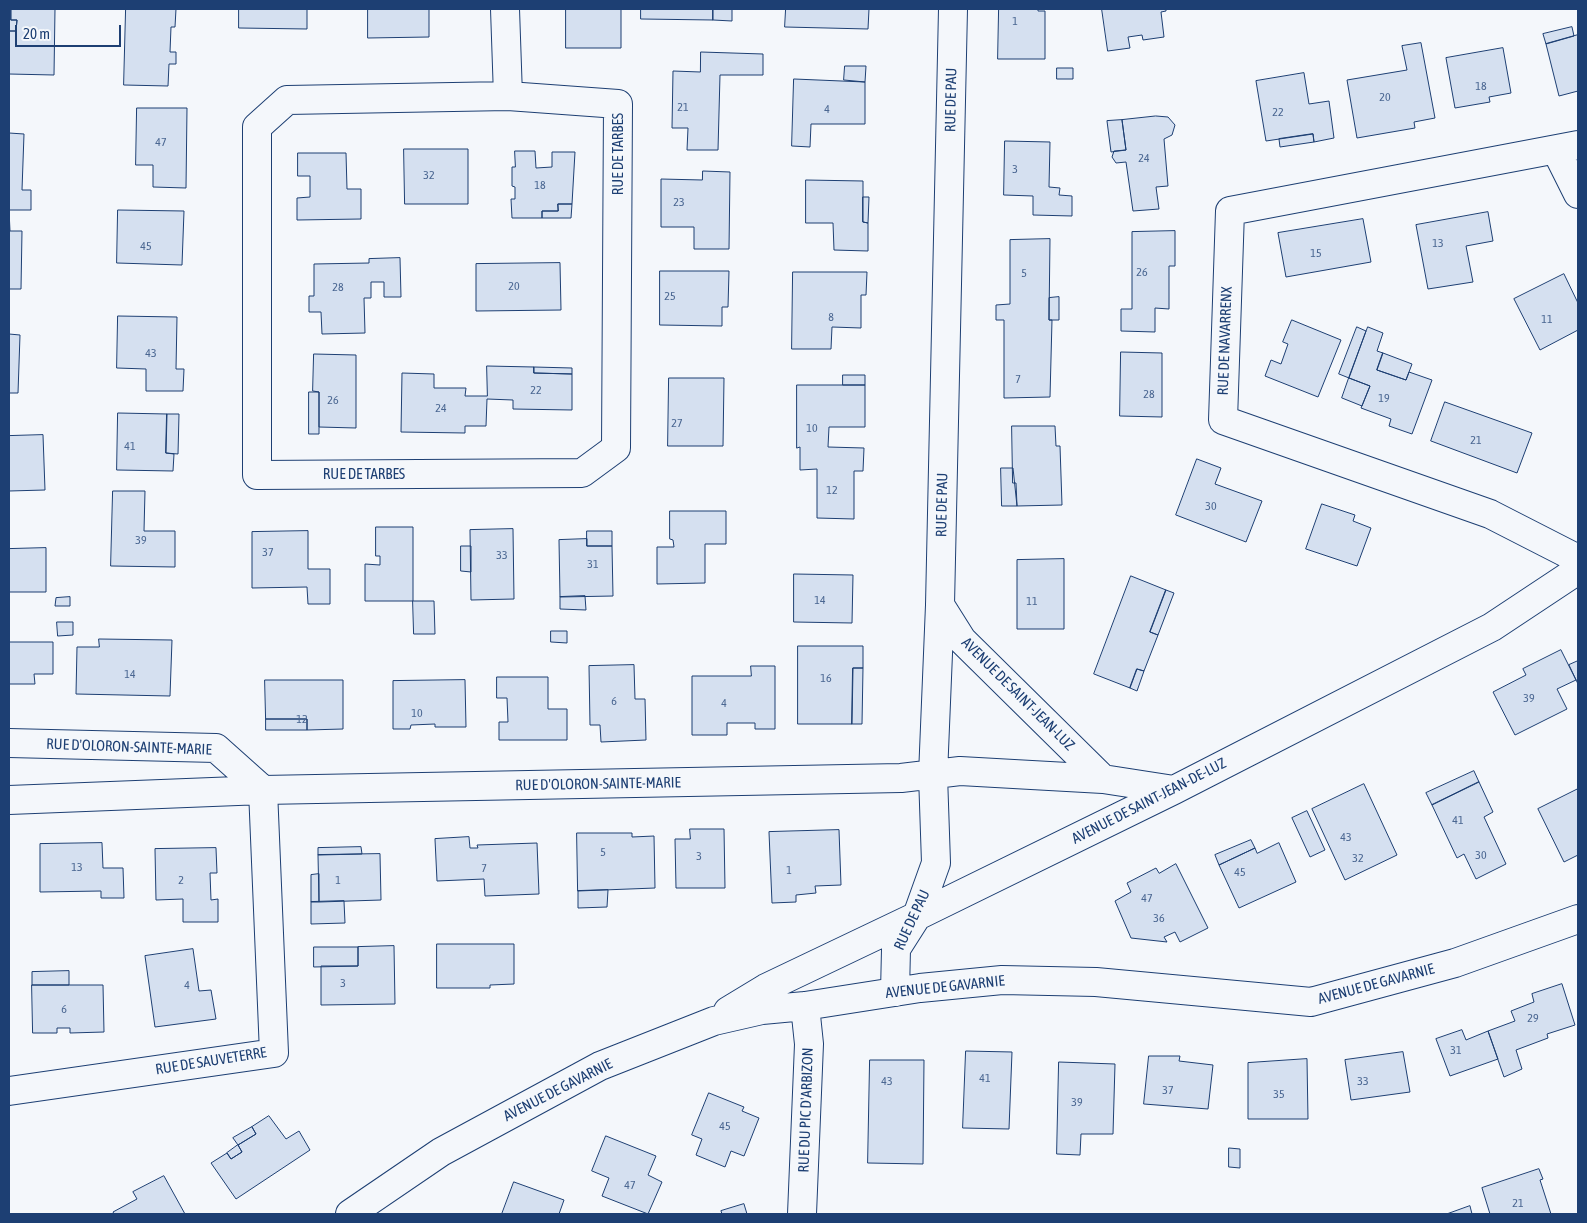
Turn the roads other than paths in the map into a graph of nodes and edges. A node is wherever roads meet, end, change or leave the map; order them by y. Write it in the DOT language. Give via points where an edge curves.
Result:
graph roads {
  1 [pos="506,9"];
  2 [pos="953,9"];
  3 [pos="508,96"];
  4 [pos="1567,148"];
  5 [pos="1578,194"];
  6 [pos="1578,559"];
  7 [pos="1578,570"];
  8 [pos="940,605"];
  9 [pos="9,743"];
  10 [pos="933,775"];
  11 [pos="1103,778"];
  12 [pos="263,790"];
  13 [pos="1174,790"];
  14 [pos="9,800"];
  15 [pos="917,916"];
  16 [pos="1578,919"];
  17 [pos="894,992"];
  18 [pos="805,1006"];
  19 [pos="714,1021"];
  20 [pos="9,1092"];
  21 [pos="350,1214"];
  22 [pos="802,1214"];
  1 -- 3 [label="street"];
  2 -- 8 [label="street, RUE DE PAU"];
  3 -- 3 [label="street, RUE DE TARBES" via="618,104 616,448 582,474 257,475 257,126 286,100"];
  4 -- 5 [label="street, RUE DE NAVARRENX"];
  4 -- 6 [label="street, RUE DE NAVARRENX" via="1230,211 1223,420 1490,514"];
  7 -- 13 [label="street, AVENUE DE SAINT-JEAN-DE-LUZ" via="1492,627"];
  8 -- 10 [label="street, RUE DE PAU"];
  8 -- 11 [label="street, AVENUE DE SAINT-JEAN-LUZ" via="962,640"];
  9 -- 12 [label="street, RUE D'OLORON-SAINTE-MARIE" via="216,748"];
  10 -- 11 [label="street, AVENUE DE SAINT-JEAN-LUZ" via="960,771"];
  10 -- 12 [label="street, RUE D'OLORON-SAINTE-MARIE"];
  10 -- 15 [label="street, RUE DE PAU" via="936,863"];
  11 -- 13 [label="street, AVENUE DE SAINT-JEAN-LUZ"];
  12 -- 14 [label="street, RUE D'OLORON-SAINTE-MARIE"];
  12 -- 20 [label="street, RUE DE SAUVETERRE" via="274,1053"];
  13 -- 15 [label="street, AVENUE DE SAINT-JEAN-DE-LUZ"];
  15 -- 17 [label="street, RUE DE PAU" via="896,949"];
  15 -- 19 [label="street, AVENUE DE SAINT-JEAN-DE-LUZ" via="766,988"];
  16 -- 17 [label="street, AVENUE DE GAVARNIE" via="1455,963 1311,1002 1096,982 1002,980"];
  17 -- 18 [label="street, AVENUE DE GAVARNIE"];
  18 -- 19 [label="street, AVENUE DE GAVARNIE" via="762,1010"];
  18 -- 22 [label="street, RUE DU PIC D'ARBIZON" via="808,1044"];
  19 -- 21 [label="street, AVENUE DE GAVARNIE" via="600,1066 441,1152"];
}
